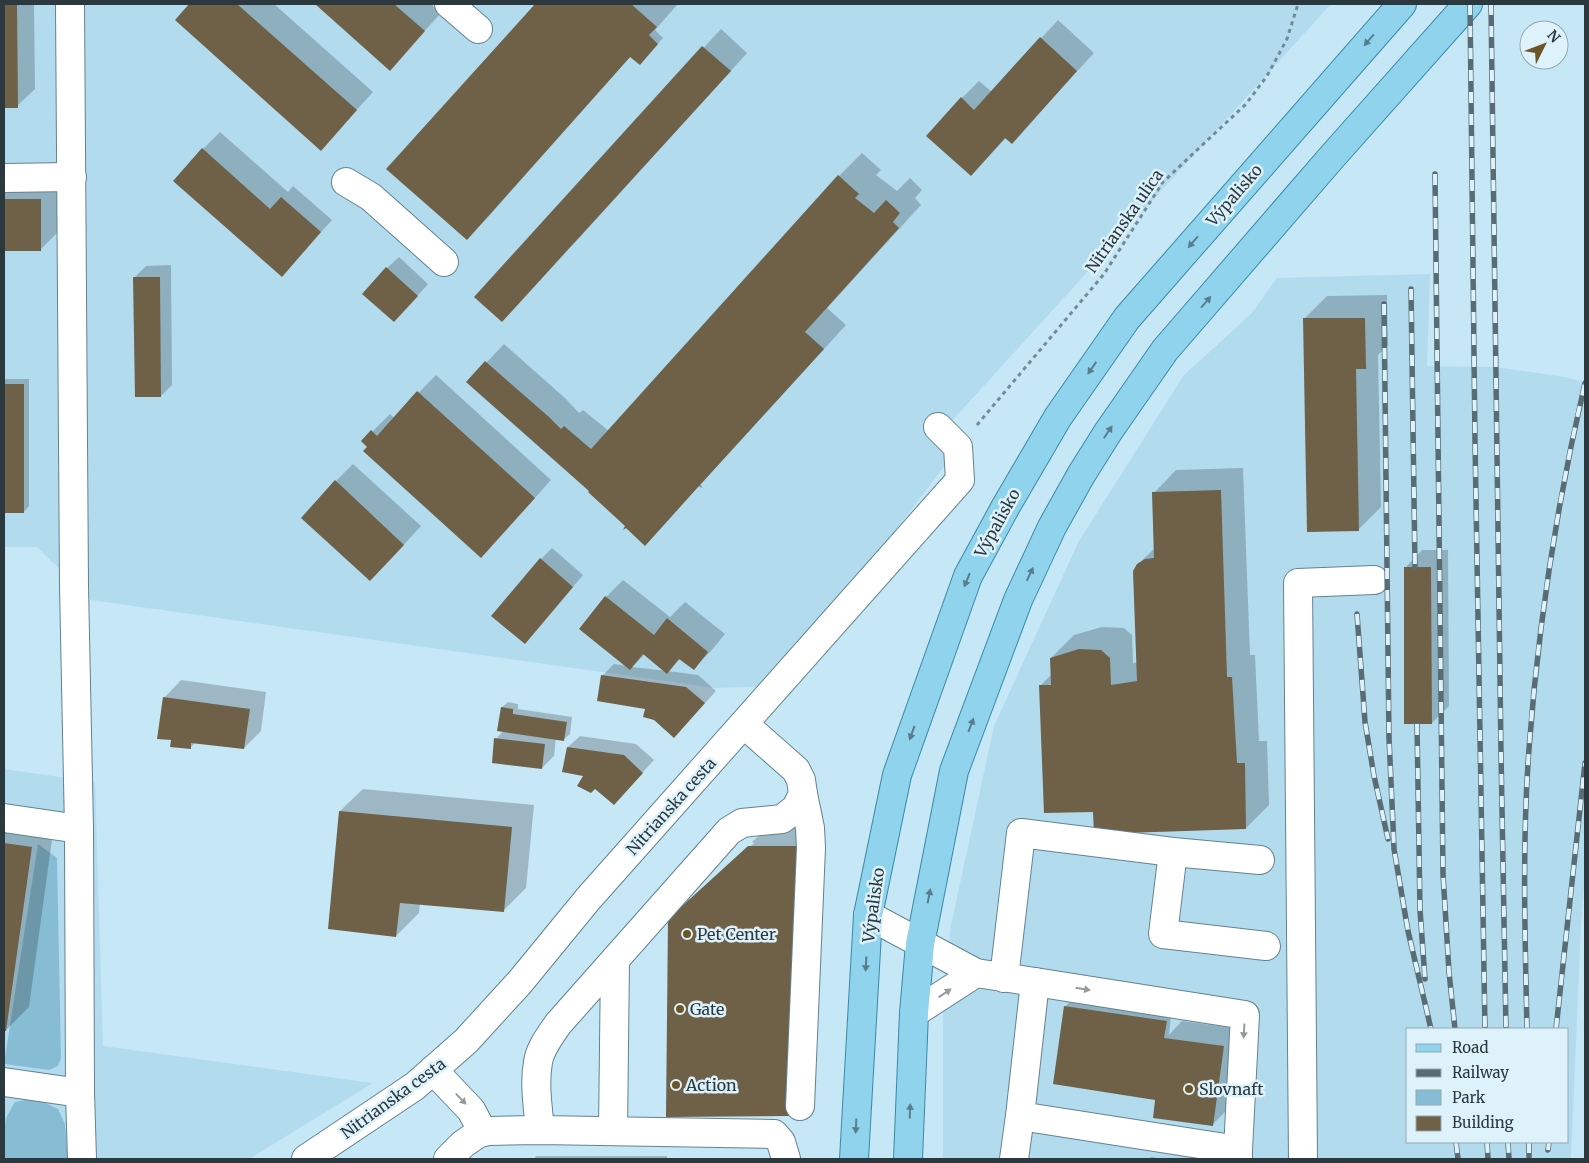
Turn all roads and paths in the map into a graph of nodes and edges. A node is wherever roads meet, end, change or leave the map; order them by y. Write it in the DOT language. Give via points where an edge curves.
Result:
graph roads {
  1 [pos="70,4"];
  2 [pos="449,4"];
  3 [pos="1298,4"];
  4 [pos="1402,4"];
  5 [pos="1461,12"];
  6 [pos="478,29"];
  7 [pos="72,177"];
  8 [pos="4,178"];
  9 [pos="346,182"];
  10 [pos="444,262"];
  11 [pos="938,427"];
  12 [pos="958,447"];
  13 [pos="1374,580"];
  14 [pos="744,724"];
  15 [pos="803,794"];
  16 [pos="4,818"];
  17 [pos="79,829"];
  18 [pos="1173,852"];
  19 [pos="1260,860"];
  20 [pos="868,915"];
  21 [pos="920,944"];
  22 [pos="1266,946"];
  23 [pos="615,960"];
  24 [pos="976,974"];
  25 [pos="1004,978"];
  26 [pos="1035,982"];
  27 [pos="914,1013"];
  28 [pos="433,1070"];
  29 [pos="4,1082"];
  30 [pos="80,1093"];
  31 [pos="800,1106"];
  32 [pos="1020,1116"];
  33 [pos="540,1130"];
  34 [pos="613,1131"];
  35 [pos="479,1133"];
  36 [pos="1238,1155"];
  37 [pos="314,1156"];
  38 [pos="82,1159"];
  39 [pos="448,1159"];
  40 [pos="786,1159"];
  41 [pos="854,1159"];
  42 [pos="908,1159"];
  43 [pos="1014,1159"];
  44 [pos="1303,1159"];
  1 -- 7 [label="street"];
  2 -- 6 [label="street"];
  3 -- 12 [label="path, Nitrianska ulica" via="1287,39 1267,76 1246,104 1163,182 1104,274"];
  4 -- 20 [label="main road, Výpalisko, one-way" via="1126,318 1058,417 968,576 897,775"];
  21 -- 5 [label="main road, one-way" via="954,771 1018,600 1081,475 1165,350"];
  7 -- 8 [label="street"];
  7 -- 17 [label="street"];
  9 -- 10 [label="street" via="371,197"];
  11 -- 12 [label="street"];
  12 -- 14 [label="street, Nitrianska cesta" via="960,480"];
  13 -- 44 [label="street" via="1298,583"];
  14 -- 15 [label="street" via="796,770"];
  14 -- 28 [label="street, Nitrianska cesta" via="588,899 520,982 466,1041"];
  15 -- 23 [label="street" via="796,808 782,819 742,823 729,831"];
  15 -- 31 [label="street" via="811,848"];
  16 -- 17 [label="street"];
  17 -- 30 [label="street"];
  18 -- 19 [label="street"];
  18 -- 22 [label="street" via="1163,934"];
  18 -- 25 [label="street" via="1021,833"];
  20 -- 21 [label="street"];
  20 -- 41 [label="main road, Výpalisko, one-way"];
  21 -- 24 [label="street"];
  21 -- 27 [label="main road"];
  23 -- 33 [label="street" via="546,1042 538,1062"];
  23 -- 34 [label="street"];
  24 -- 25 [label="street"];
  27 -- 24 [label="street, one-way"];
  25 -- 26 [label="street"];
  26 -- 32 [label="street"];
  26 -- 36 [label="street, one-way" via="1245,1015"];
  42 -- 27 [label="main road, one-way"];
  28 -- 35 [label="street, one-way" via="471,1110"];
  28 -- 37 [label="street, Nitrianska cesta" via="393,1102"];
  29 -- 30 [label="street"];
  30 -- 38 [label="street"];
  32 -- 36 [label="street"];
  32 -- 43 [label="street"];
  33 -- 34 [label="street"];
  33 -- 35 [label="street"];
  34 -- 40 [label="street" via="774,1134 781,1142"];
  35 -- 39 [label="street"];
}
